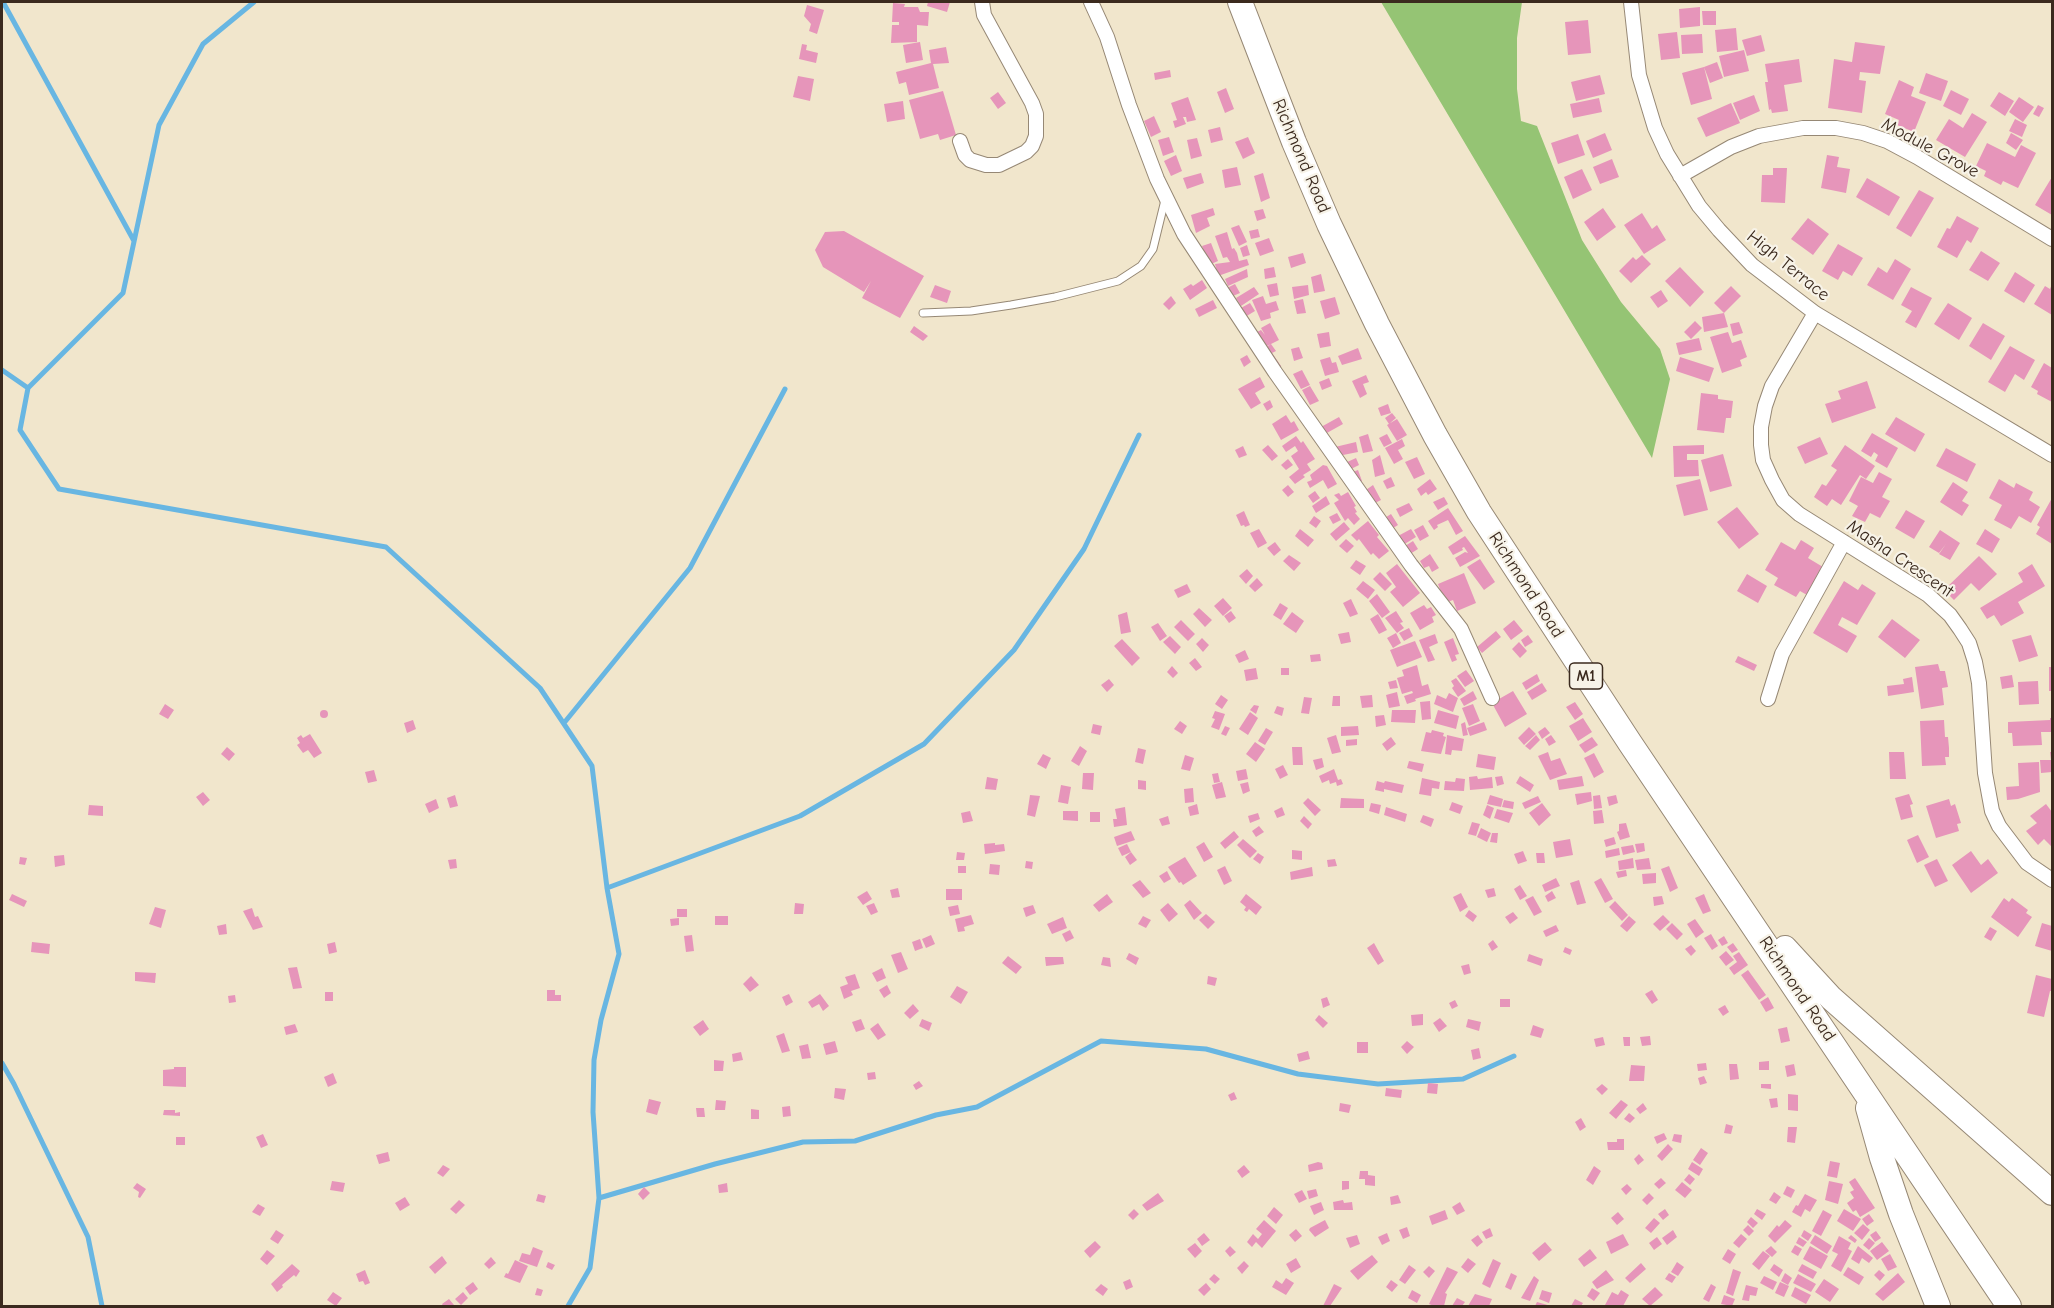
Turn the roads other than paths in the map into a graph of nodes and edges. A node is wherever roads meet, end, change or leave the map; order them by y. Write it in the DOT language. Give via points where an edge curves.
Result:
graph roads {
  1 [pos="982,2"];
  2 [pos="1091,2"];
  3 [pos="1240,2"];
  4 [pos="1631,2"];
  5 [pos="960,141"];
  6 [pos="1680,176"];
  7 [pos="1166,197"];
  8 [pos="2052,239"];
  9 [pos="922,313"];
  10 [pos="1815,314"];
  11 [pos="2052,455"];
  12 [pos="1844,542"];
  13 [pos="1492,698"];
  14 [pos="1768,699"];
  15 [pos="1706,854"];
  16 [pos="2052,880"];
  17 [pos="1862,1087"];
  18 [pos="2052,1192"];
  19 [pos="1938,1306"];
  20 [pos="2009,1306"];
  1 -- 5 [label="street" via="984,15 1032,103 1036,136 1026,152 999,165 970,160"];
  2 -- 7 [label="street"];
  3 -- 15 [label="highway, Richmond Road / M1" via="1329,224 1435,435 1540,608"];
  4 -- 6 [label="street, High Terrace" via="1635,47 1647,104"];
  6 -- 8 [label="street, Module Grove" via="1731,147 1770,134 1836,128 1887,141"];
  6 -- 10 [label="street, High Terrace" via="1700,207 1752,265"];
  7 -- 9 [label="lane" via="1153,249 1141,266 1118,281 1011,305"];
  7 -- 13 [label="street" via="1184,234 1275,372 1461,629"];
  10 -- 11 [label="street, High Terrace"];
  10 -- 12 [label="street, Masha Crescent" via="1772,386 1761,427 1761,445 1763,460 1783,500"];
  12 -- 14 [label="street" via="1782,654"];
  12 -- 16 [label="street, Masha Crescent" via="1928,595 1960,629 1972,653 1979,683 1985,773 1992,811 2027,863"];
  15 -- 17 [label="highway, Richmond Road / M1"];
  15 -- 18 [label="highway" via="1802,969"];
  17 -- 19 [label="highway" via="1897,1203"];
  17 -- 20 [label="highway, Richmond Road / M1"];
}
